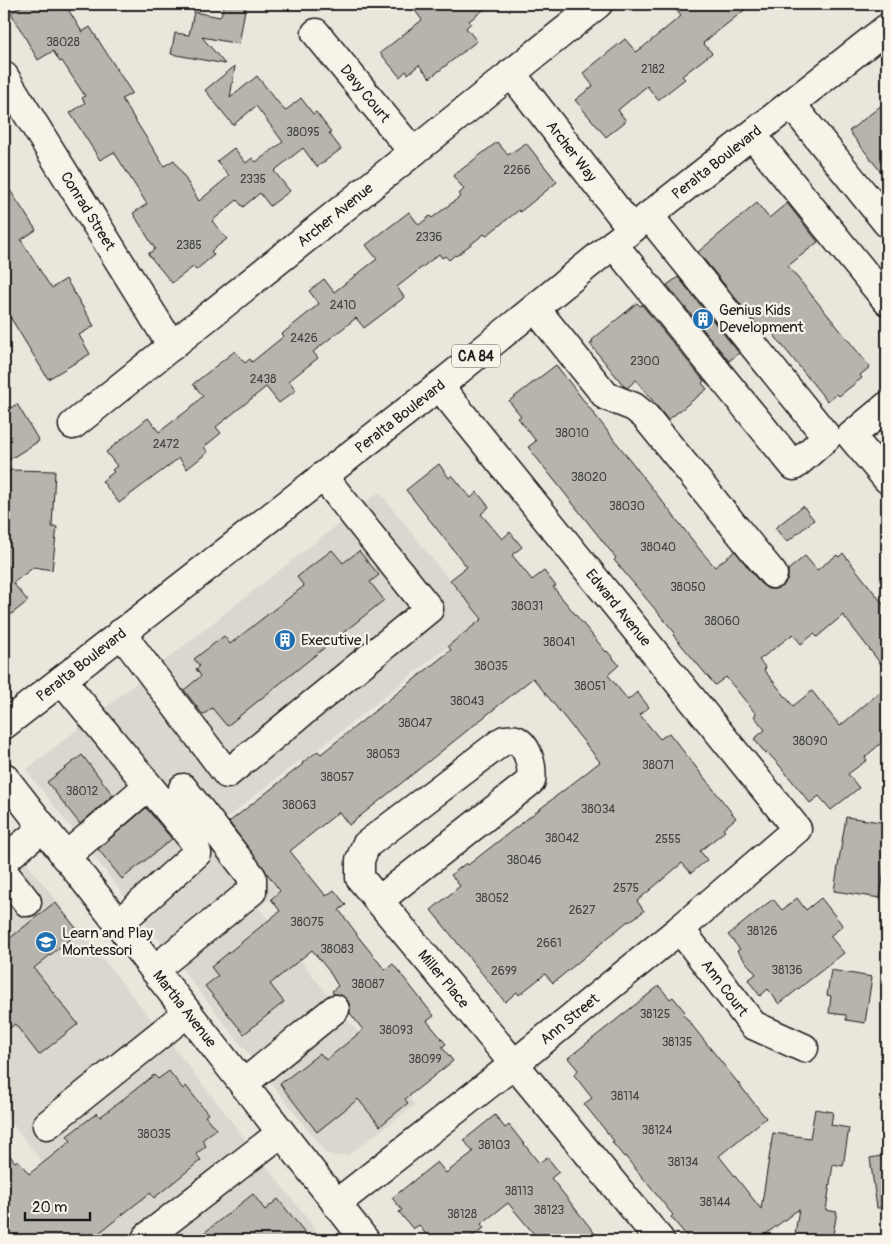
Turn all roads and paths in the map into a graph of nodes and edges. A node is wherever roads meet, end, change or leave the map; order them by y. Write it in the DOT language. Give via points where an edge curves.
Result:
graph roads {
  1 [pos="598,4"];
  2 [pos="887,28"];
  3 [pos="316,33"];
  4 [pos="511,74"];
  5 [pos="4,76"];
  6 [pos="791,104"];
  7 [pos="752,134"];
  8 [pos="414,152"];
  9 [pos="887,222"];
  10 [pos="631,230"];
  11 [pos="887,301"];
  12 [pos="535,308"];
  13 [pos="172,346"];
  14 [pos="439,386"];
  15 [pos="887,406"];
  16 [pos="73,425"];
  17 [pos="323,476"];
  18 [pos="887,479"];
  19 [pos="774,574"];
  20 [pos="121,633"];
  21 [pos="62,680"];
  22 [pos="4,724"];
  23 [pos="4,777"];
  24 [pos="148,786"];
  25 [pos="183,788"];
  26 [pos="43,828"];
  27 [pos="797,829"];
  28 [pos="66,857"];
  29 [pos="4,860"];
  30 [pos="4,873"];
  31 [pos="378,900"];
  32 [pos="27,902"];
  33 [pos="118,924"];
  34 [pos="680,929"];
  35 [pos="154,970"];
  36 [pos="335,1009"];
  37 [pos="187,1014"];
  38 [pos="804,1048"];
  39 [pos="513,1064"];
  40 [pos="243,1084"];
  41 [pos="48,1125"];
  42 [pos="281,1133"];
  43 [pos="336,1204"];
  44 [pos="149,1240"];
  45 [pos="365,1240"];
  46 [pos="660,1240"];
  1 -- 4 [label="street, Archer Avenue"];
  2 -- 6 [label="street, Peralta Boulevard / CA 84"];
  3 -- 8 [label="street, Davy Court"];
  4 -- 8 [label="street, Archer Avenue"];
  4 -- 10 [label="street, Archer Way"];
  5 -- 13 [label="street, Conrad Street"];
  6 -- 7 [label="street, Peralta Boulevard / CA 84"];
  6 -- 9 [label="street"];
  7 -- 10 [label="street, Peralta Boulevard / CA 84"];
  7 -- 11 [label="street"];
  8 -- 13 [label="street, Archer Avenue"];
  10 -- 10 [label="street" via="827,437 794,466"];
  10 -- 12 [label="street, Peralta Boulevard / CA 84"];
  12 -- 14 [label="street, Peralta Boulevard / CA 84"];
  12 -- 19 [label="street" via="606,396 634,407 645,416"];
  13 -- 16 [label="street, Archer Avenue"];
  14 -- 17 [label="street, Peralta Boulevard / CA 84"];
  14 -- 27 [label="street, Edward Avenue"];
  15 -- 18 [label="street" via="851,436"];
  17 -- 20 [label="street, Peralta Boulevard / CA 84"];
  17 -- 20 [label="street" via="429,609 227,774"];
  20 -- 21 [label="street, Peralta Boulevard / CA 84"];
  21 -- 22 [label="street, Peralta Boulevard / CA 84"];
  21 -- 24 [label="street"];
  23 -- 26 [label="street, Martha Avenue"];
  24 -- 28 [label="street"];
  24 -- 33 [label="street" via="193,840 197,853"];
  25 -- 35 [label="street" via="252,878 252,891"];
  26 -- 28 [label="street, Martha Avenue"];
  26 -- 29 [label="street"];
  27 -- 34 [label="street, Ann Street"];
  28 -- 33 [label="street, Martha Avenue"];
  30 -- 32 [label="street"];
  31 -- 31 [label="street, Miller Place" via="531,781 526,750 515,739 504,740 366,845 360,860 360,878"];
  31 -- 39 [label="street, Miller Place"];
  33 -- 35 [label="street, Martha Avenue"];
  34 -- 38 [label="street, Ann Court" via="753,1025"];
  34 -- 39 [label="street, Ann Street"];
  35 -- 37 [label="street, Martha Avenue"];
  36 -- 40 [label="street"];
  37 -- 40 [label="street, Martha Avenue"];
  37 -- 41 [label="street"];
  39 -- 43 [label="street, Ann Street"];
  39 -- 46 [label="street, Miller Place"];
  40 -- 42 [label="street, Martha Avenue"];
  42 -- 43 [label="street, Martha Avenue"];
  42 -- 44 [label="street" via="147,1237"];
  43 -- 45 [label="street, Martha Avenue"];
}
